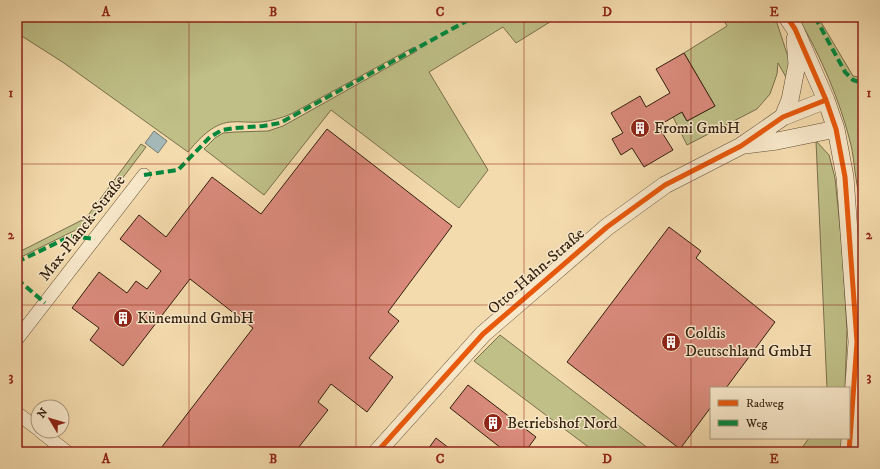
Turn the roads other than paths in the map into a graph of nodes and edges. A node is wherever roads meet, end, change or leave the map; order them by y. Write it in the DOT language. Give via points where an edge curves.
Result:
graph roads {
  1 [pos="791,23"];
  2 [pos="826,100"];
  3 [pos="783,117"];
  4 [pos="836,129"];
  5 [pos="741,146"];
  6 [pos="144,175"];
  7 [pos="17,339"];
  8 [pos="17,413"];
  9 [pos="30,423"];
  10 [pos="850,438"];
  11 [pos="50,439"];
  12 [pos="850,439"];
  13 [pos="67,452"];
  14 [pos="377,452"];
  15 [pos="849,452"];
  1 -- 2 [label="street"];
  1 -- 3 [label="street" via="797,64 790,100"];
  2 -- 3 [label="street"];
  2 -- 4 [label="street"];
  3 -- 5 [label="street"];
  4 -- 5 [label="street"];
  4 -- 10 [label="street" via="845,177 857,342"];
  5 -- 14 [label="street, Otto-Hahn-Straße" via="665,186 607,227 483,334"];
  6 -- 7 [label="street, Max-Planck-Straße"];
  8 -- 9 [label="street"];
  11 -- 13 [label="street"];
  12 -- 15 [label="street"];
}
